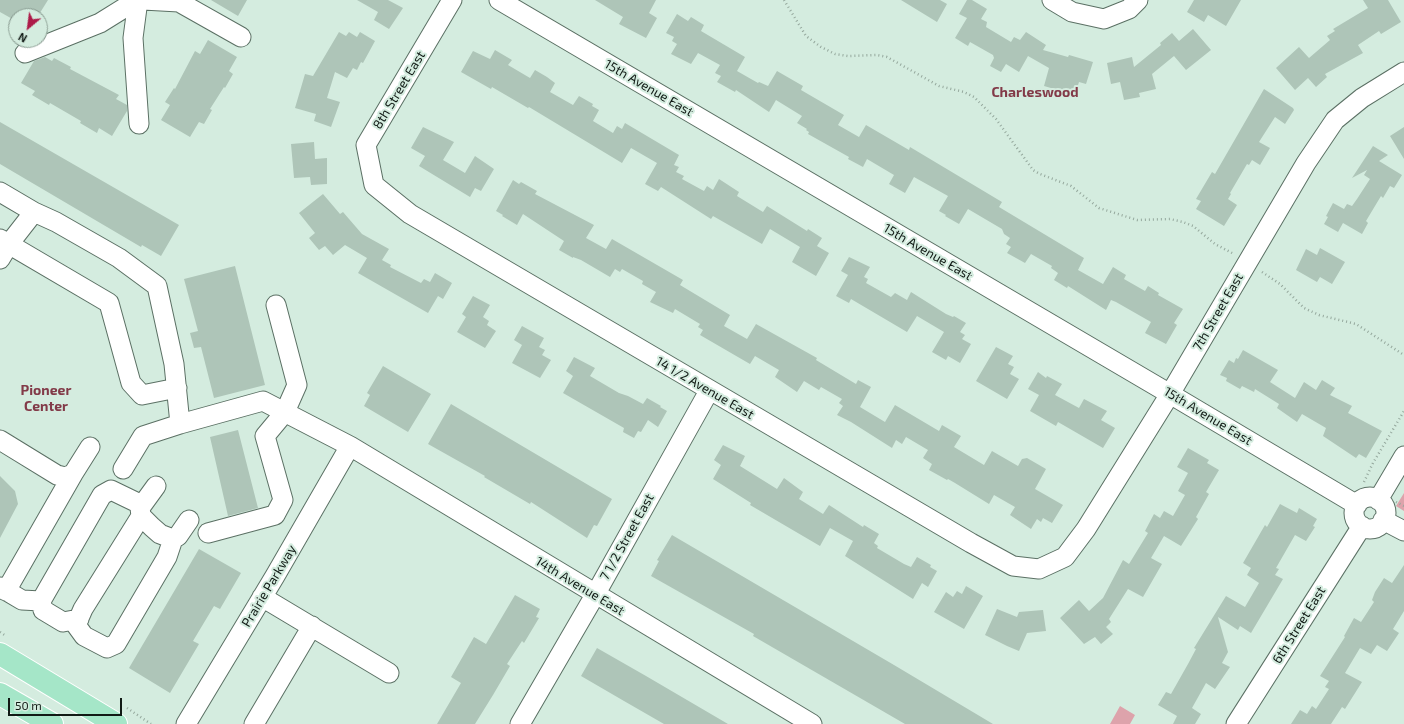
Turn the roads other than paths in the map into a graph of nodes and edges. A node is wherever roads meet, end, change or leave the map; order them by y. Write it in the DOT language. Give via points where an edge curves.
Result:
graph roads {
  1 [pos="138,0"];
  2 [pos="143,0"];
  3 [pos="452,0"];
  4 [pos="499,0"];
  5 [pos="1052,0"];
  6 [pos="1138,0"];
  7 [pos="241,38"];
  8 [pos="25,53"];
  9 [pos="1404,72"];
  10 [pos="139,124"];
  11 [pos="374,185"];
  12 [pos="0,192"];
  13 [pos="34,212"];
  14 [pos="3,247"];
  15 [pos="276,305"];
  16 [pos="177,388"];
  17 [pos="709,390"];
  18 [pos="1170,394"];
  19 [pos="285,412"];
  20 [pos="180,424"];
  21 [pos="0,440"];
  22 [pos="350,446"];
  23 [pos="90,447"];
  24 [pos="1404,456"];
  25 [pos="123,469"];
  26 [pos="74,474"];
  27 [pos="156,486"];
  28 [pos="1387,501"];
  29 [pos="1357,505"];
  30 [pos="141,511"];
  31 [pos="189,520"];
  32 [pos="1383,520"];
  33 [pos="1362,526"];
  34 [pos="1404,531"];
  35 [pos="208,533"];
  36 [pos="173,539"];
  37 [pos="1046,566"];
  38 [pos="3,589"];
  39 [pos="595,595"];
  40 [pos="262,597"];
  41 [pos="41,601"];
  42 [pos="79,619"];
  43 [pos="312,626"];
  44 [pos="0,654"];
  45 [pos="389,673"];
  46 [pos="0,694"];
  47 [pos="52,724"];
  48 [pos="116,724"];
  49 [pos="186,724"];
  50 [pos="254,724"];
  51 [pos="520,724"];
  52 [pos="812,724"];
  53 [pos="1236,724"];
  1 -- 8 [label="street" via="100,23"];
  1 -- 10 [label="street" via="133,38"];
  2 -- 7 [label="street" via="179,2"];
  3 -- 11 [label="street, 8th Street East" via="366,145"];
  4 -- 18 [label="street, 15th Avenue East"];
  5 -- 6 [label="street" via="1072,12 1104,18 1129,9"];
  9 -- 18 [label="street, 7th Street East" via="1362,98 1336,120 1306,163"];
  11 -- 17 [label="street, 14 1/2 Avenue East" via="410,214"];
  12 -- 13 [label="street"];
  13 -- 14 [label="street"];
  13 -- 16 [label="street" via="119,258 157,286"];
  14 -- 16 [label="street" via="109,303 131,383 142,395"];
  15 -- 19 [label="street" via="297,385"];
  16 -- 20 [label="street"];
  17 -- 37 [label="street, 14 1/2 Avenue East" via="1012,566 1039,569"];
  17 -- 39 [label="street, 7 1/2 Street East"];
  18 -- 29 [label="street, 15th Avenue East"];
  18 -- 37 [label="street, 7th Street East" via="1086,529 1065,557"];
  19 -- 20 [label="street, 14th Avenue East" via="263,401"];
  19 -- 22 [label="street, 14th Avenue East"];
  19 -- 35 [label="street" via="265,436 283,500 275,515"];
  20 -- 25 [label="street, 14th Avenue East" via="143,436"];
  21 -- 26 [label="street" via="57,475 66,477"];
  22 -- 39 [label="street, 14th Avenue East"];
  22 -- 40 [label="street, Prairie Parkway"];
  23 -- 26 [label="street"];
  24 -- 28 [label="street"];
  26 -- 38 [label="street"];
  27 -- 30 [label="street"];
  28 -- 29 [label="street" via="1373,497 1364,498"];
  28 -- 32 [label="street" via="1384,505 1386,512"];
  29 -- 33 [label="street" via="1354,517"];
  30 -- 36 [label="street" via="160,534"];
  30 -- 41 [label="street" via="111,490 102,495"];
  30 -- 42 [label="street"];
  31 -- 36 [label="street"];
  32 -- 33 [label="street" via="1374,528"];
  32 -- 34 [label="street"];
  33 -- 53 [label="street, 6th Street East"];
  36 -- 42 [label="street" via="167,557 116,644 107,648 84,636 76,625"];
  38 -- 41 [label="street" via="22,600"];
  39 -- 51 [label="street, 7 1/2 Street East"];
  39 -- 52 [label="street, 14th Avenue East"];
  40 -- 43 [label="street"];
  40 -- 49 [label="street, Prairie Parkway"];
  41 -- 42 [label="street" via="43,610 63,622"];
  43 -- 45 [label="street"];
  43 -- 50 [label="street"];
  44 -- 48 [label="main road"];
  46 -- 47 [label="main road"];
}
